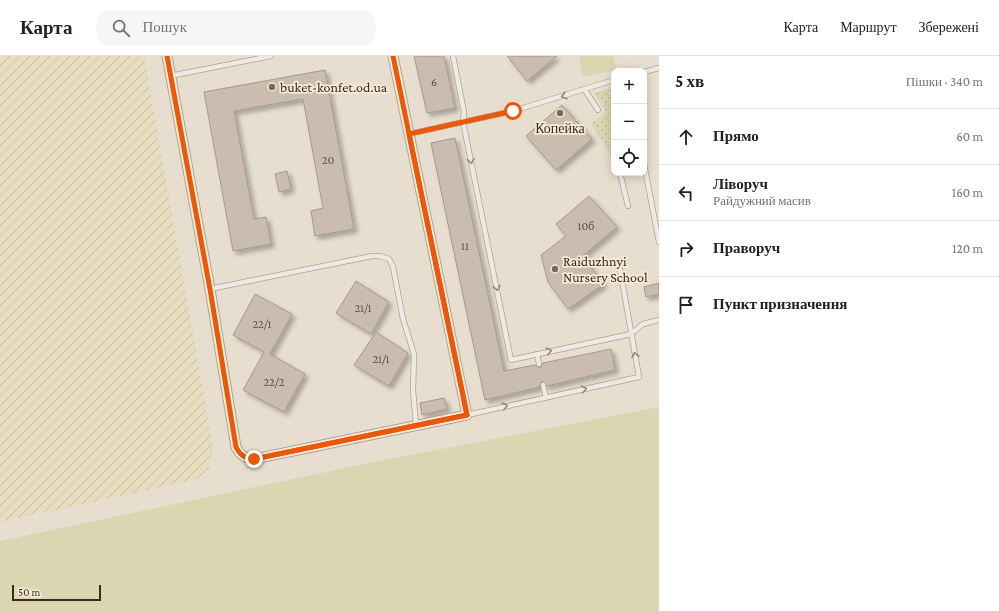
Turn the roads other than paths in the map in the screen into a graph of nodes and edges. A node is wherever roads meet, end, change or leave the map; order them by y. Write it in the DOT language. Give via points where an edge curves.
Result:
graph roads {
  1 [pos="167,56"];
  2 [pos="271,56"];
  3 [pos="393,56"];
  4 [pos="453,56"];
  5 [pos="659,68"];
  6 [pos="647,71"];
  7 [pos="170,76"];
  8 [pos="611,81"];
  9 [pos="585,90"];
  10 [pos="598,110"];
  11 [pos="464,122"];
  12 [pos="409,134"];
  13 [pos="621,176"];
  14 [pos="646,176"];
  15 [pos="628,206"];
  16 [pos="659,242"];
  17 [pos="620,270"];
  18 [pos="210,289"];
  19 [pos="659,320"];
  20 [pos="630,334"];
  21 [pos="537,354"];
  22 [pos="539,364"];
  23 [pos="543,385"];
  24 [pos="546,397"];
  25 [pos="467,415"];
  26 [pos="416,425"];
  1 -- 7 [label="street"];
  2 -- 7 [label="lane"];
  3 -- 12 [label="street"];
  4 -- 11 [label="lane"];
  5 -- 6 [label="lane"];
  7 -- 18 [label="street"];
  8 -- 9 [label="lane"];
  9 -- 10 [label="lane"];
  9 -- 11 [label="lane, one-way"];
  11 -- 12 [label="lane"];
  11 -- 21 [label="lane, one-way" via="511,360"];
  12 -- 25 [label="street"];
  13 -- 15 [label="lane"];
  14 -- 16 [label="lane"];
  17 -- 20 [label="lane"];
  18 -- 26 [label="street" via="239,454 246,458 260,458"];
  18 -- 26 [label="lane" via="372,256 389,259 414,354 413,390"];
  19 -- 20 [label="lane" via="643,324"];
  21 -- 20 [label="lane, one-way"];
  24 -- 20 [label="lane, one-way" via="639,376"];
  21 -- 22 [label="lane"];
  23 -- 24 [label="lane"];
  25 -- 24 [label="lane, one-way"];
  25 -- 26 [label="street"];
}
